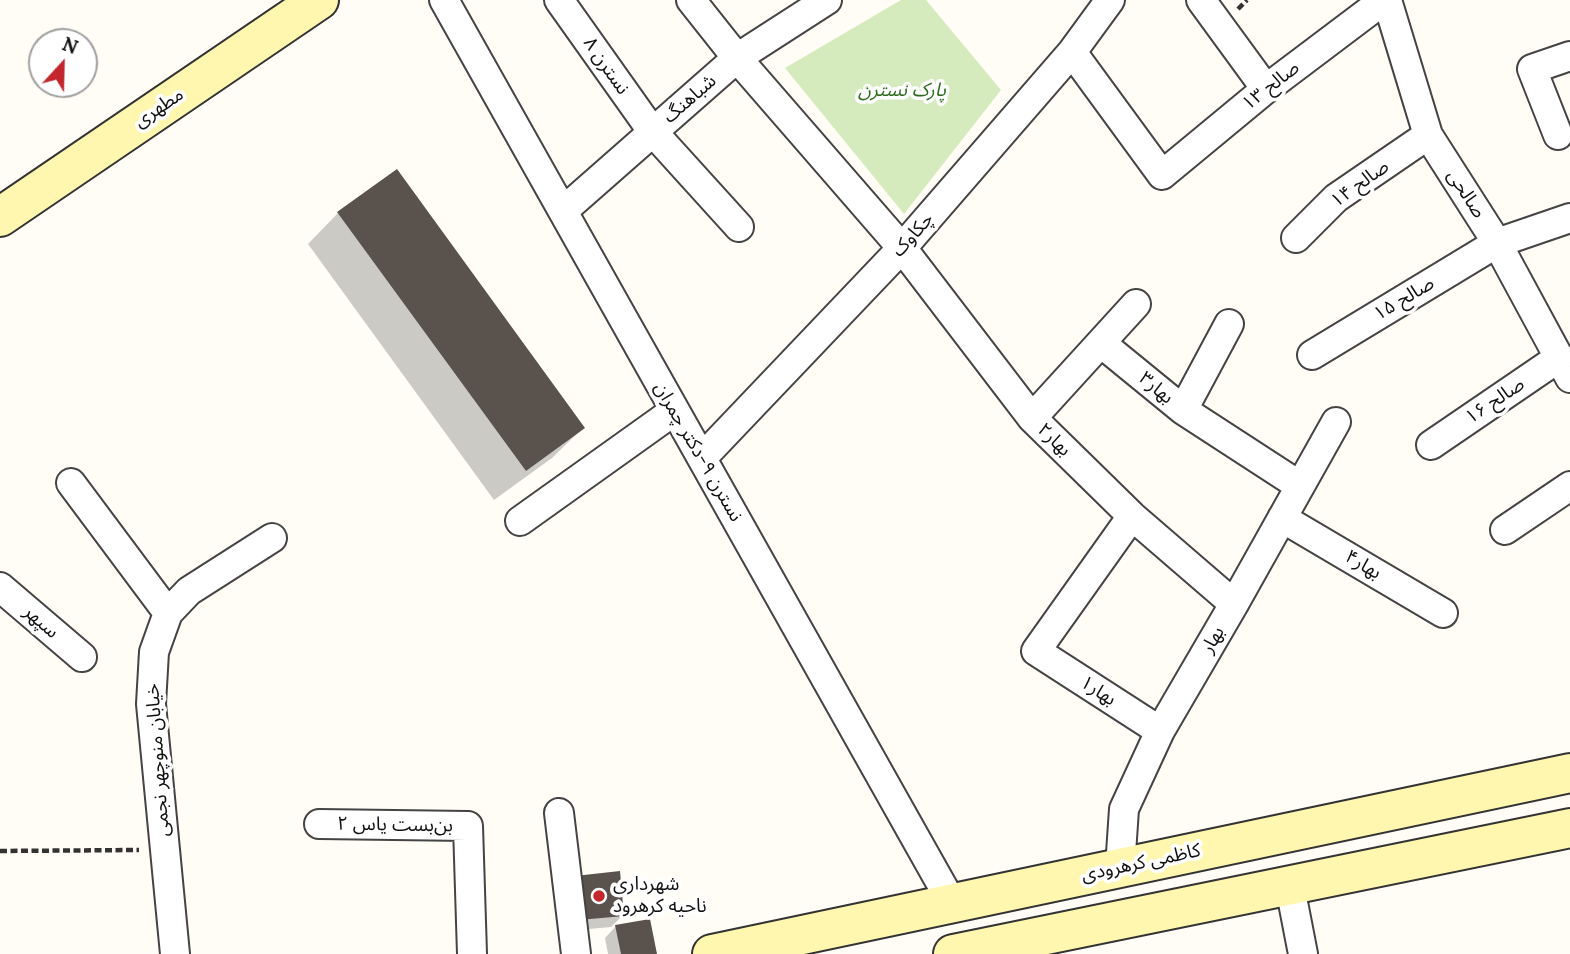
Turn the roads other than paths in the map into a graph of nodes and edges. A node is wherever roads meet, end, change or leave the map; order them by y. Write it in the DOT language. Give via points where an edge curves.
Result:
graph roads {
  1 [pos="319,0"];
  2 [pos="444,0"];
  3 [pos="559,0"];
  4 [pos="691,0"];
  5 [pos="827,0"];
  6 [pos="1110,0"];
  7 [pos="1201,0"];
  8 [pos="1386,0"];
  9 [pos="1072,52"];
  10 [pos="1570,56"];
  11 [pos="737,58"];
  12 [pos="1266,89"];
  13 [pos="652,131"];
  14 [pos="1428,135"];
  15 [pos="1558,135"];
  16 [pos="563,211"];
  17 [pos="0,217"];
  18 [pos="1570,218"];
  19 [pos="739,227"];
  20 [pos="1296,238"];
  21 [pos="1497,243"];
  22 [pos="902,248"];
  23 [pos="1136,304"];
  24 [pos="1229,324"];
  25 [pos="1101,343"];
  26 [pos="1312,355"];
  27 [pos="1563,355"];
  28 [pos="1183,410"];
  29 [pos="674,411"];
  30 [pos="1032,418"];
  31 [pos="1336,422"];
  32 [pos="1431,445"];
  33 [pos="702,458"];
  34 [pos="71,483"];
  35 [pos="1300,486"];
  36 [pos="1570,486"];
  37 [pos="1132,516"];
  38 [pos="1282,518"];
  39 [pos="520,521"];
  40 [pos="1505,530"];
  41 [pos="272,538"];
  42 [pos="0,587"];
  43 [pos="1234,604"];
  44 [pos="1443,612"];
  45 [pos="168,613"];
  46 [pos="82,657"];
  47 [pos="1160,731"];
  48 [pos="1570,774"];
  49 [pos="559,813"];
  50 [pos="319,824"];
  51 [pos="1570,828"];
  52 [pos="1120,868"];
  53 [pos="1290,887"];
  54 [pos="953,903"];
  55 [pos="976,952"];
  56 [pos="175,954"];
  57 [pos="472,954"];
  58 [pos="576,954"];
  59 [pos="712,954"];
  60 [pos="1303,954"];
  1 -- 17 [label="main road, مطهری"];
  2 -- 16 [label="street, نسترن ۹-دکتر چمران"];
  3 -- 13 [label="street, نسترن ۸"];
  4 -- 11 [label="street, بهار۲"];
  5 -- 11 [label="street, شباهنگ"];
  6 -- 9 [label="street, چکاوک"];
  7 -- 12 [label="street"];
  8 -- 12 [label="street, صالح ۱۳"];
  8 -- 14 [label="street, صالحی"];
  9 -- 12 [label="street, صالح ۱۳" via="1162,175"];
  9 -- 22 [label="street, چکاوک"];
  10 -- 15 [label="street" via="1532,69"];
  11 -- 13 [label="street, شباهنگ"];
  11 -- 22 [label="street, بهار۲"];
  13 -- 16 [label="street, شباهنگ"];
  13 -- 19 [label="street, نسترن ۸"];
  14 -- 20 [label="street, صالح ۱۴" via="1336,198"];
  14 -- 21 [label="street, صالحی"];
  16 -- 29 [label="street, نسترن ۹-دکتر چمران"];
  18 -- 21 [label="street, صالح ۱۵"];
  21 -- 26 [label="street, صالح ۱۵"];
  21 -- 27 [label="street, صالحی"];
  22 -- 30 [label="street, بهار۲"];
  22 -- 33 [label="street, چکاوک"];
  23 -- 25 [label="street"];
  24 -- 28 [label="street"];
  25 -- 28 [label="street, بهار۳"];
  25 -- 30 [label="street"];
  27 -- 32 [label="street, صالح ۱۶"];
  28 -- 35 [label="street, بهار۳"];
  29 -- 33 [label="street, نسترن ۹-دکتر چمران"];
  29 -- 39 [label="street"];
  30 -- 37 [label="street, بهار۲"];
  31 -- 35 [label="street, بهار"];
  33 -- 54 [label="street, نسترن ۹-دکتر چمران"];
  34 -- 45 [label="street"];
  35 -- 38 [label="street, بهار"];
  36 -- 40 [label="street"];
  37 -- 43 [label="street, بهار۲"];
  37 -- 47 [label="street, بهار۱" via="1036,651"];
  38 -- 43 [label="street, بهار"];
  38 -- 44 [label="street, بهار۴"];
  41 -- 45 [label="street, خیابان منوچهر نجمی" via="189,591"];
  42 -- 46 [label="street, سپهر"];
  43 -- 47 [label="street, بهار"];
  45 -- 56 [label="street, خیابان منوچهر نجمی" via="154,652 151,704"];
  47 -- 52 [label="street, بهار" via="1124,809"];
  48 -- 52 [label="main road, کاظمی کرهرودی"];
  49 -- 58 [label="street"];
  50 -- 57 [label="street, بن‌بست یاس ۲" via="468,826"];
  51 -- 53 [label="main road"];
  52 -- 54 [label="main road, کاظمی کرهرودی"];
  53 -- 55 [label="main road"];
  53 -- 60 [label="street"];
  54 -- 59 [label="main road, کاظمی کرهرودی"];
}
